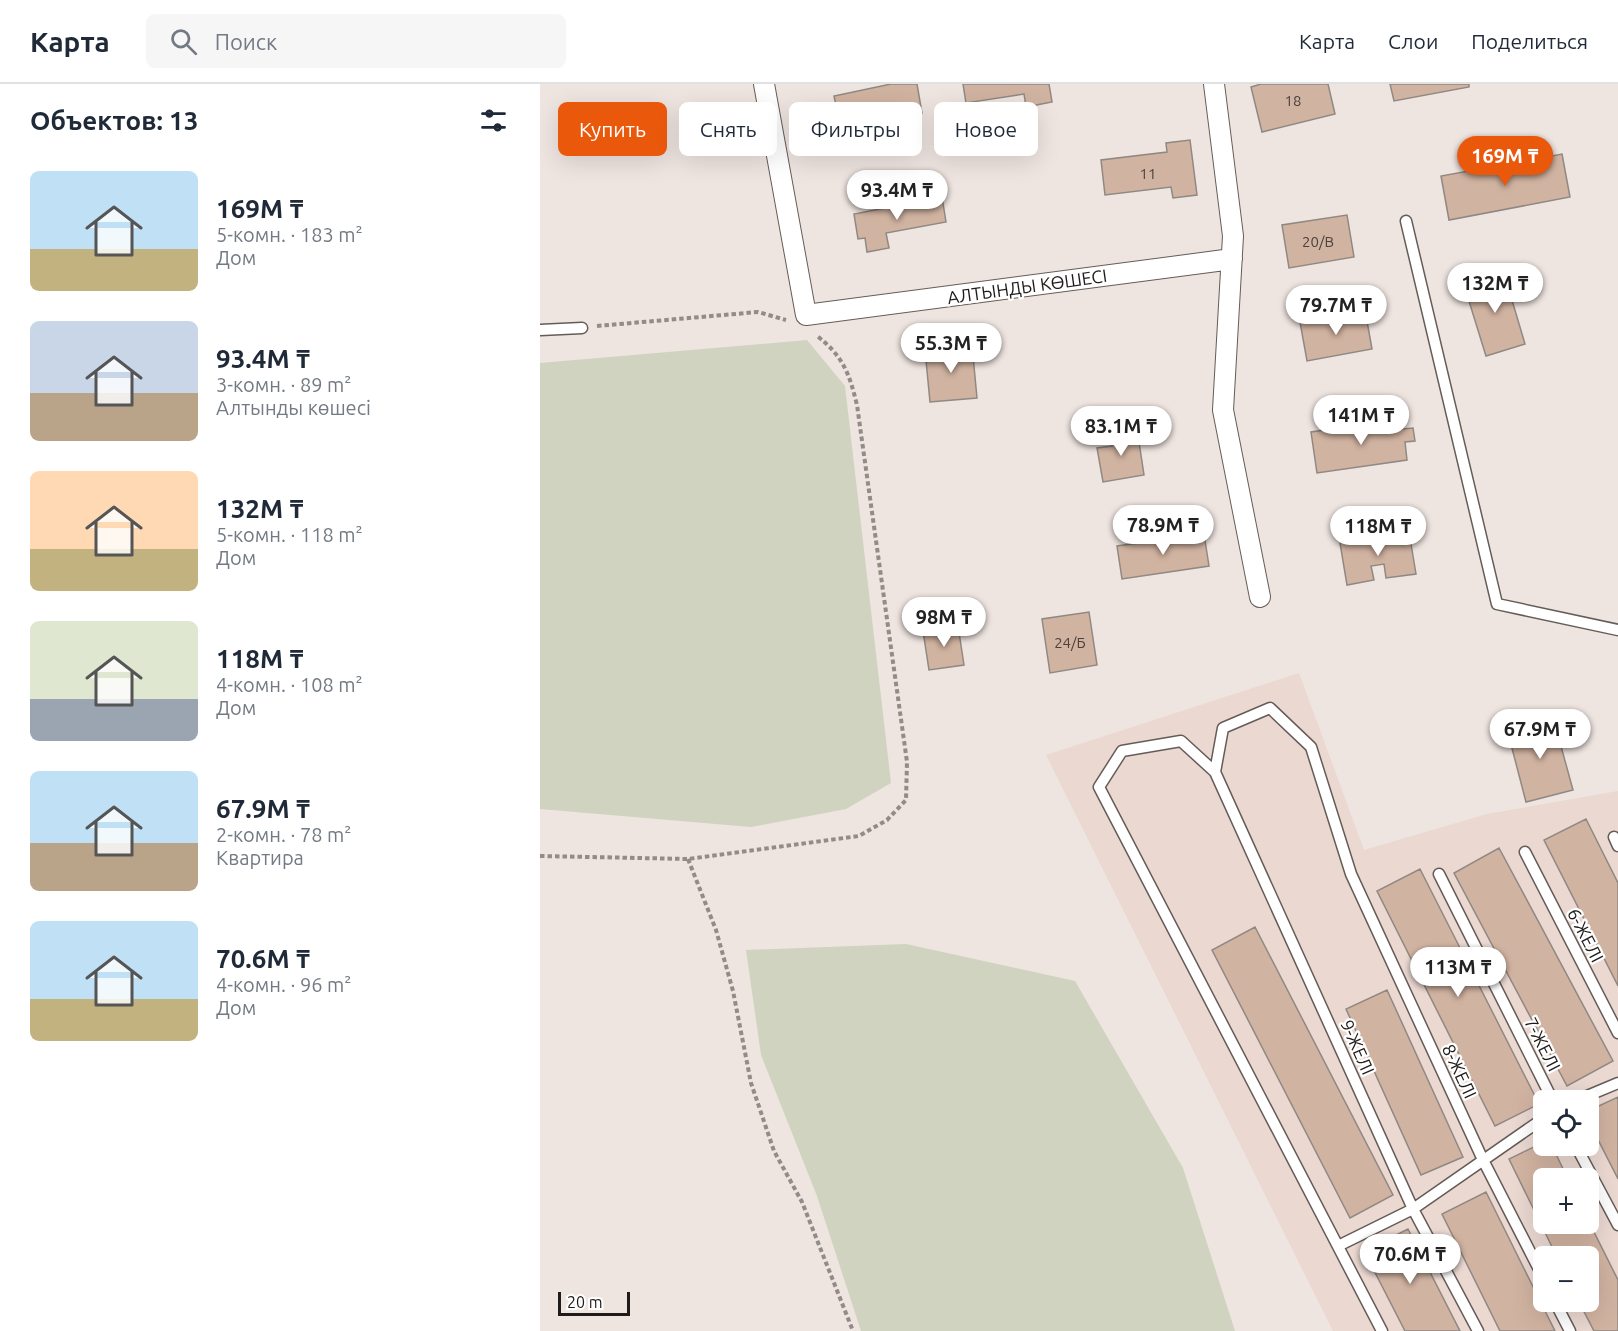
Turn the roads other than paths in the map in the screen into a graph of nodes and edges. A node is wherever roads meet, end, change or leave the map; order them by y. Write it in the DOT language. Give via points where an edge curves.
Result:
graph roads {
  1 [pos="764,84"];
  2 [pos="1214,84"];
  3 [pos="1406,221"];
  4 [pos="1232,259"];
  5 [pos="582,328"];
  6 [pos="540,330"];
  7 [pos="1260,597"];
  8 [pos="1618,630"];
  9 [pos="1215,772"];
  10 [pos="1525,852"];
  11 [pos="1439,874"];
  12 [pos="1618,1033"];
  13 [pos="1618,1083"];
  14 [pos="1547,1090"];
  15 [pos="1599,1091"];
  16 [pos="1533,1126"];
  17 [pos="1581,1156"];
  18 [pos="1483,1160"];
  19 [pos="1413,1209"];
  20 [pos="1618,1225"];
  21 [pos="1338,1246"];
  22 [pos="1533,1258"];
  23 [pos="1560,1312"];
  24 [pos="1382,1331"];
  25 [pos="1478,1331"];
  26 [pos="1570,1331"];
  1 -- 4 [label="street, АЛТЫНДЫ КӨШЕСІ" via="806,315"];
  2 -- 4 [label="street" via="1233,236"];
  3 -- 8 [label="lane" via="1497,604"];
  4 -- 7 [label="street" via="1223,410"];
  5 -- 6 [label="lane"];
  9 -- 18 [label="lane, 8-ЖЕЛІ" via="1222,728 1270,708 1311,747 1351,874"];
  9 -- 19 [label="lane, 9-ЖЕЛІ"];
  9 -- 21 [label="lane" via="1181,741 1122,751 1099,787"];
  10 -- 12 [label="lane, 6-ЖЕЛІ"];
  11 -- 14 [label="lane, 7-ЖЕЛІ"];
  13 -- 15 [label="lane"];
  16 -- 18 [label="lane"];
  17 -- 20 [label="lane"];
  18 -- 19 [label="lane"];
  18 -- 22 [label="lane, 8-ЖЕЛІ"];
  19 -- 21 [label="lane"];
  19 -- 25 [label="lane, 9-ЖЕЛІ"];
  21 -- 24 [label="lane"];
  23 -- 26 [label="lane"];
}
